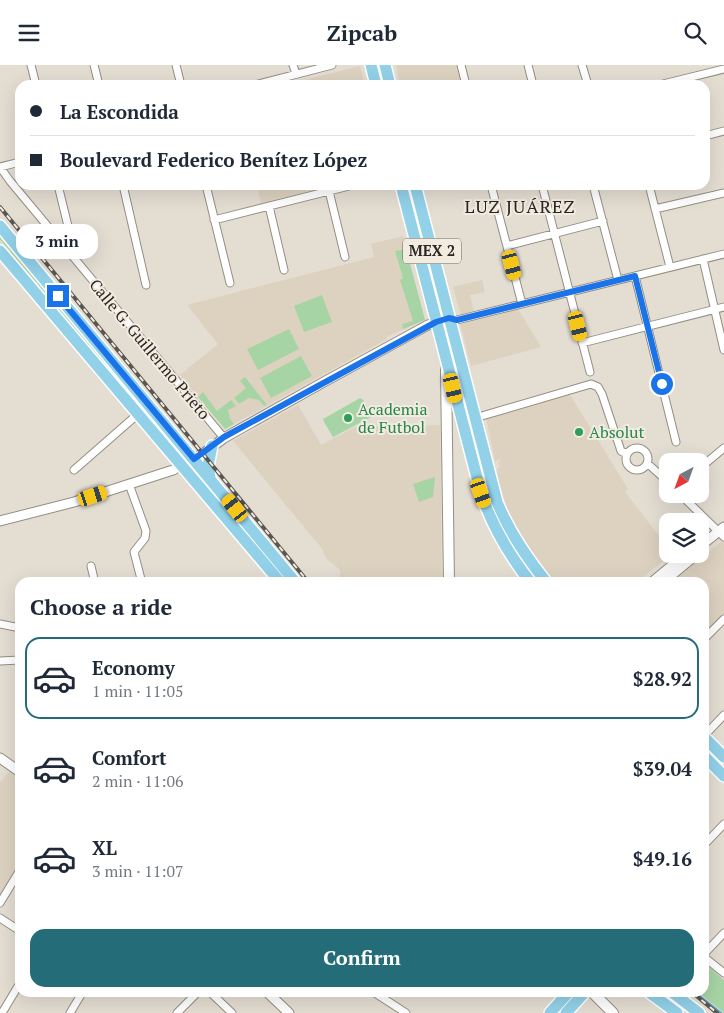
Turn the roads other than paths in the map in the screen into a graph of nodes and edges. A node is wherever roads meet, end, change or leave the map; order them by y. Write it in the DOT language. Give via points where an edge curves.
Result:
graph roads {
  1 [pos="32,65"];
  2 [pos="94,65"];
  3 [pos="176,65"];
  4 [pos="293,65"];
  5 [pos="332,65"];
  6 [pos="371,65"];
  7 [pos="385,65"];
  8 [pos="461,65"];
  9 [pos="528,65"];
  10 [pos="582,65"];
  11 [pos="724,69"];
  12 [pos="296,74"];
  13 [pos="35,80"];
  14 [pos="98,80"];
  15 [pos="180,80"];
  16 [pos="274,80"];
  17 [pos="375,80"];
  18 [pos="389,80"];
  19 [pos="465,80"];
  20 [pos="532,80"];
  21 [pos="586,80"];
  22 [pos="679,80"];
  23 [pos="724,131"];
  24 [pos="710,135"];
  25 [pos="15,163"];
  26 [pos="0,167"];
  27 [pos="15,186"];
  28 [pos="19,190"];
  29 [pos="59,190"];
  30 [pos="124,190"];
  31 [pos="207,190"];
  32 [pos="333,190"];
  33 [pos="402,190"];
  34 [pos="416,190"];
  35 [pos="493,190"];
  36 [pos="543,190"];
  37 [pos="594,190"];
  38 [pos="650,190"];
  39 [pos="329,191"];
  40 [pos="724,193"];
  41 [pos="268,206"];
  42 [pos="656,209"];
  43 [pos="214,220"];
  44 [pos="603,221"];
  45 [pos="0,226"];
  46 [pos="554,234"];
  47 [pos="507,246"];
  48 [pos="0,251"];
  49 [pos="724,254"];
  50 [pos="345,257"];
  51 [pos="703,259"];
  52 [pos="77,262"];
  53 [pos="670,267"];
  54 [pos="284,270"];
  55 [pos="635,276"];
  56 [pos="618,280"];
  57 [pos="230,283"];
  58 [pos="146,285"];
  59 [pos="569,292"];
  60 [pos="522,304"];
  61 [pos="724,307"];
  62 [pos="715,310"];
  63 [pos="449,318"];
  64 [pos="436,322"];
  65 [pos="648,326"];
  66 [pos="582,343"];
  67 [pos="724,350"];
  68 [pos="446,359"];
  69 [pos="590,372"];
  70 [pos="138,414"];
  71 [pos="475,418"];
  72 [pos="224,437"];
  73 [pos="676,442"];
  74 [pos="212,446"];
  75 [pos="724,448"];
  76 [pos="627,454"];
  77 [pos="194,459"];
  78 [pos="709,460"];
  79 [pos="647,463"];
  80 [pos="183,465"];
  81 [pos="74,470"];
  82 [pos="659,474"];
  83 [pos="210,479"];
  84 [pos="129,484"];
  85 [pos="690,503"];
  86 [pos="0,521"];
  87 [pos="722,532"];
  88 [pos="709,541"];
  89 [pos="675,563"];
  90 [pos="686,563"];
  91 [pos="91,566"];
  92 [pos="93,577"];
  93 [pos="140,577"];
  94 [pos="276,577"];
  95 [pos="291,577"];
  96 [pos="449,577"];
  97 [pos="527,577"];
  98 [pos="542,577"];
  99 [pos="658,577"];
  100 [pos="669,577"];
  101 [pos="724,619"];
  102 [pos="0,624"];
  103 [pos="15,627"];
  104 [pos="709,634"];
  105 [pos="15,660"];
  106 [pos="0,661"];
  107 [pos="724,715"];
  108 [pos="709,732"];
  109 [pos="709,742"];
  110 [pos="0,757"];
  111 [pos="724,757"];
  112 [pos="709,761"];
  113 [pos="15,768"];
  114 [pos="724,776"];
  115 [pos="724,824"];
  116 [pos="709,840"];
  117 [pos="15,878"];
  118 [pos="0,903"];
  119 [pos="0,918"];
  120 [pos="15,928"];
  121 [pos="724,933"];
  122 [pos="709,950"];
  123 [pos="709,960"];
  124 [pos="724,973"];
  125 [pos="15,991"];
  126 [pos="80,997"];
  127 [pos="194,997"];
  128 [pos="215,997"];
  129 [pos="272,997"];
  130 [pos="381,997"];
  131 [pos="564,997"];
  132 [pos="580,997"];
  133 [pos="597,997"];
  134 [pos="655,997"];
  135 [pos="677,997"];
  136 [pos="2,1013"];
  137 [pos="70,1013"];
  138 [pos="177,1013"];
  139 [pos="232,1013"];
  140 [pos="289,1013"];
  141 [pos="406,1013"];
  142 [pos="550,1013"];
  143 [pos="566,1013"];
  144 [pos="613,1013"];
  145 [pos="677,1013"];
  146 [pos="699,1013"];
  1 -- 13 [label="street"];
  2 -- 14 [label="street"];
  3 -- 15 [label="street"];
  4 -- 12 [label="street"];
  5 -- 12 [label="street"];
  6 -- 17 [label="main road"];
  7 -- 18 [label="main road"];
  8 -- 19 [label="street"];
  9 -- 20 [label="street"];
  10 -- 21 [label="street"];
  11 -- 22 [label="street"];
  12 -- 16 [label="street"];
  23 -- 24 [label="street"];
  25 -- 26 [label="street"];
  26 -- 27 [label="street, Calle G. Guillermo Prieto"];
  28 -- 52 [label="street, Calle G. Guillermo Prieto"];
  29 -- 52 [label="street"];
  30 -- 58 [label="street"];
  31 -- 43 [label="street"];
  32 -- 39 [label="street"];
  33 -- 64 [label="main road, MEX 2"];
  34 -- 63 [label="main road, MEX 2"];
  35 -- 47 [label="street"];
  36 -- 46 [label="street"];
  37 -- 44 [label="street"];
  38 -- 42 [label="street"];
  39 -- 41 [label="street"];
  39 -- 50 [label="street"];
  40 -- 42 [label="street"];
  41 -- 43 [label="street"];
  41 -- 54 [label="street"];
  42 -- 53 [label="street"];
  43 -- 57 [label="street"];
  44 -- 46 [label="street"];
  44 -- 56 [label="street"];
  45 -- 77 [label="main road"];
  46 -- 47 [label="street"];
  46 -- 59 [label="street"];
  47 -- 60 [label="street"];
  48 -- 70 [label="main road"];
  49 -- 51 [label="street"];
  51 -- 53 [label="street"];
  51 -- 62 [label="street"];
  52 -- 72 [label="street, Calle G. Guillermo Prieto"];
  53 -- 55 [label="street"];
  55 -- 56 [label="street"];
  55 -- 65 [label="street"];
  56 -- 59 [label="street"];
  59 -- 60 [label="street"];
  59 -- 66 [label="street"];
  60 -- 63 [label="street" via="457,320"];
  61 -- 62 [label="street"];
  62 -- 65 [label="street"];
  62 -- 67 [label="street"];
  63 -- 64 [label="street"];
  63 -- 71 [label="main road, MEX 2"];
  64 -- 68 [label="main road, MEX 2"];
  64 -- 72 [label="street"];
  65 -- 66 [label="street"];
  65 -- 73 [label="street"];
  66 -- 69 [label="street"];
  68 -- 96 [label="main road"];
  68 -- 97 [label="main road, MEX 2" via="475,476 486,506 512,557"];
  70 -- 80 [label="main road"];
  70 -- 81 [label="street"];
  71 -- 76 [label="street" via="591,383 602,394 621,451"];
  71 -- 98 [label="main road, MEX 2" via="505,523"];
  72 -- 74 [label="street"];
  74 -- 77 [label="street"];
  74 -- 83 [label="main road" via="208,466"];
  75 -- 78 [label="street"];
  76 -- 79 [label="street" via="627,463 632,468 639,469"];
  76 -- 79 [label="street" via="633,448 641,448 647,456"];
  77 -- 80 [label="street"];
  77 -- 83 [label="main road"];
  79 -- 82 [label="street"];
  80 -- 84 [label="street"];
  80 -- 94 [label="main road"];
  83 -- 95 [label="main road"];
  84 -- 86 [label="street"];
  84 -- 93 [label="street" via="146,531 134,552"];
  85 -- 87 [label="street"];
  87 -- 88 [label="street"];
  89 -- 99 [label="street"];
  90 -- 100 [label="street"];
  91 -- 92 [label="street"];
  101 -- 104 [label="street"];
  102 -- 103 [label="street"];
  105 -- 106 [label="street"];
  107 -- 108 [label="street"];
  109 -- 111 [label="main road"];
  110 -- 113 [label="street"];
  112 -- 114 [label="main road"];
  115 -- 116 [label="street"];
  117 -- 118 [label="street"];
  119 -- 120 [label="street"];
  121 -- 122 [label="street"];
  123 -- 124 [label="street"];
  125 -- 136 [label="street"];
  126 -- 137 [label="street"];
  127 -- 138 [label="street"];
  128 -- 139 [label="street"];
  129 -- 140 [label="street"];
  130 -- 141 [label="street"];
  131 -- 142 [label="main road"];
  132 -- 143 [label="main road"];
  133 -- 144 [label="main road"];
  134 -- 145 [label="main road"];
  135 -- 146 [label="main road"];
}
